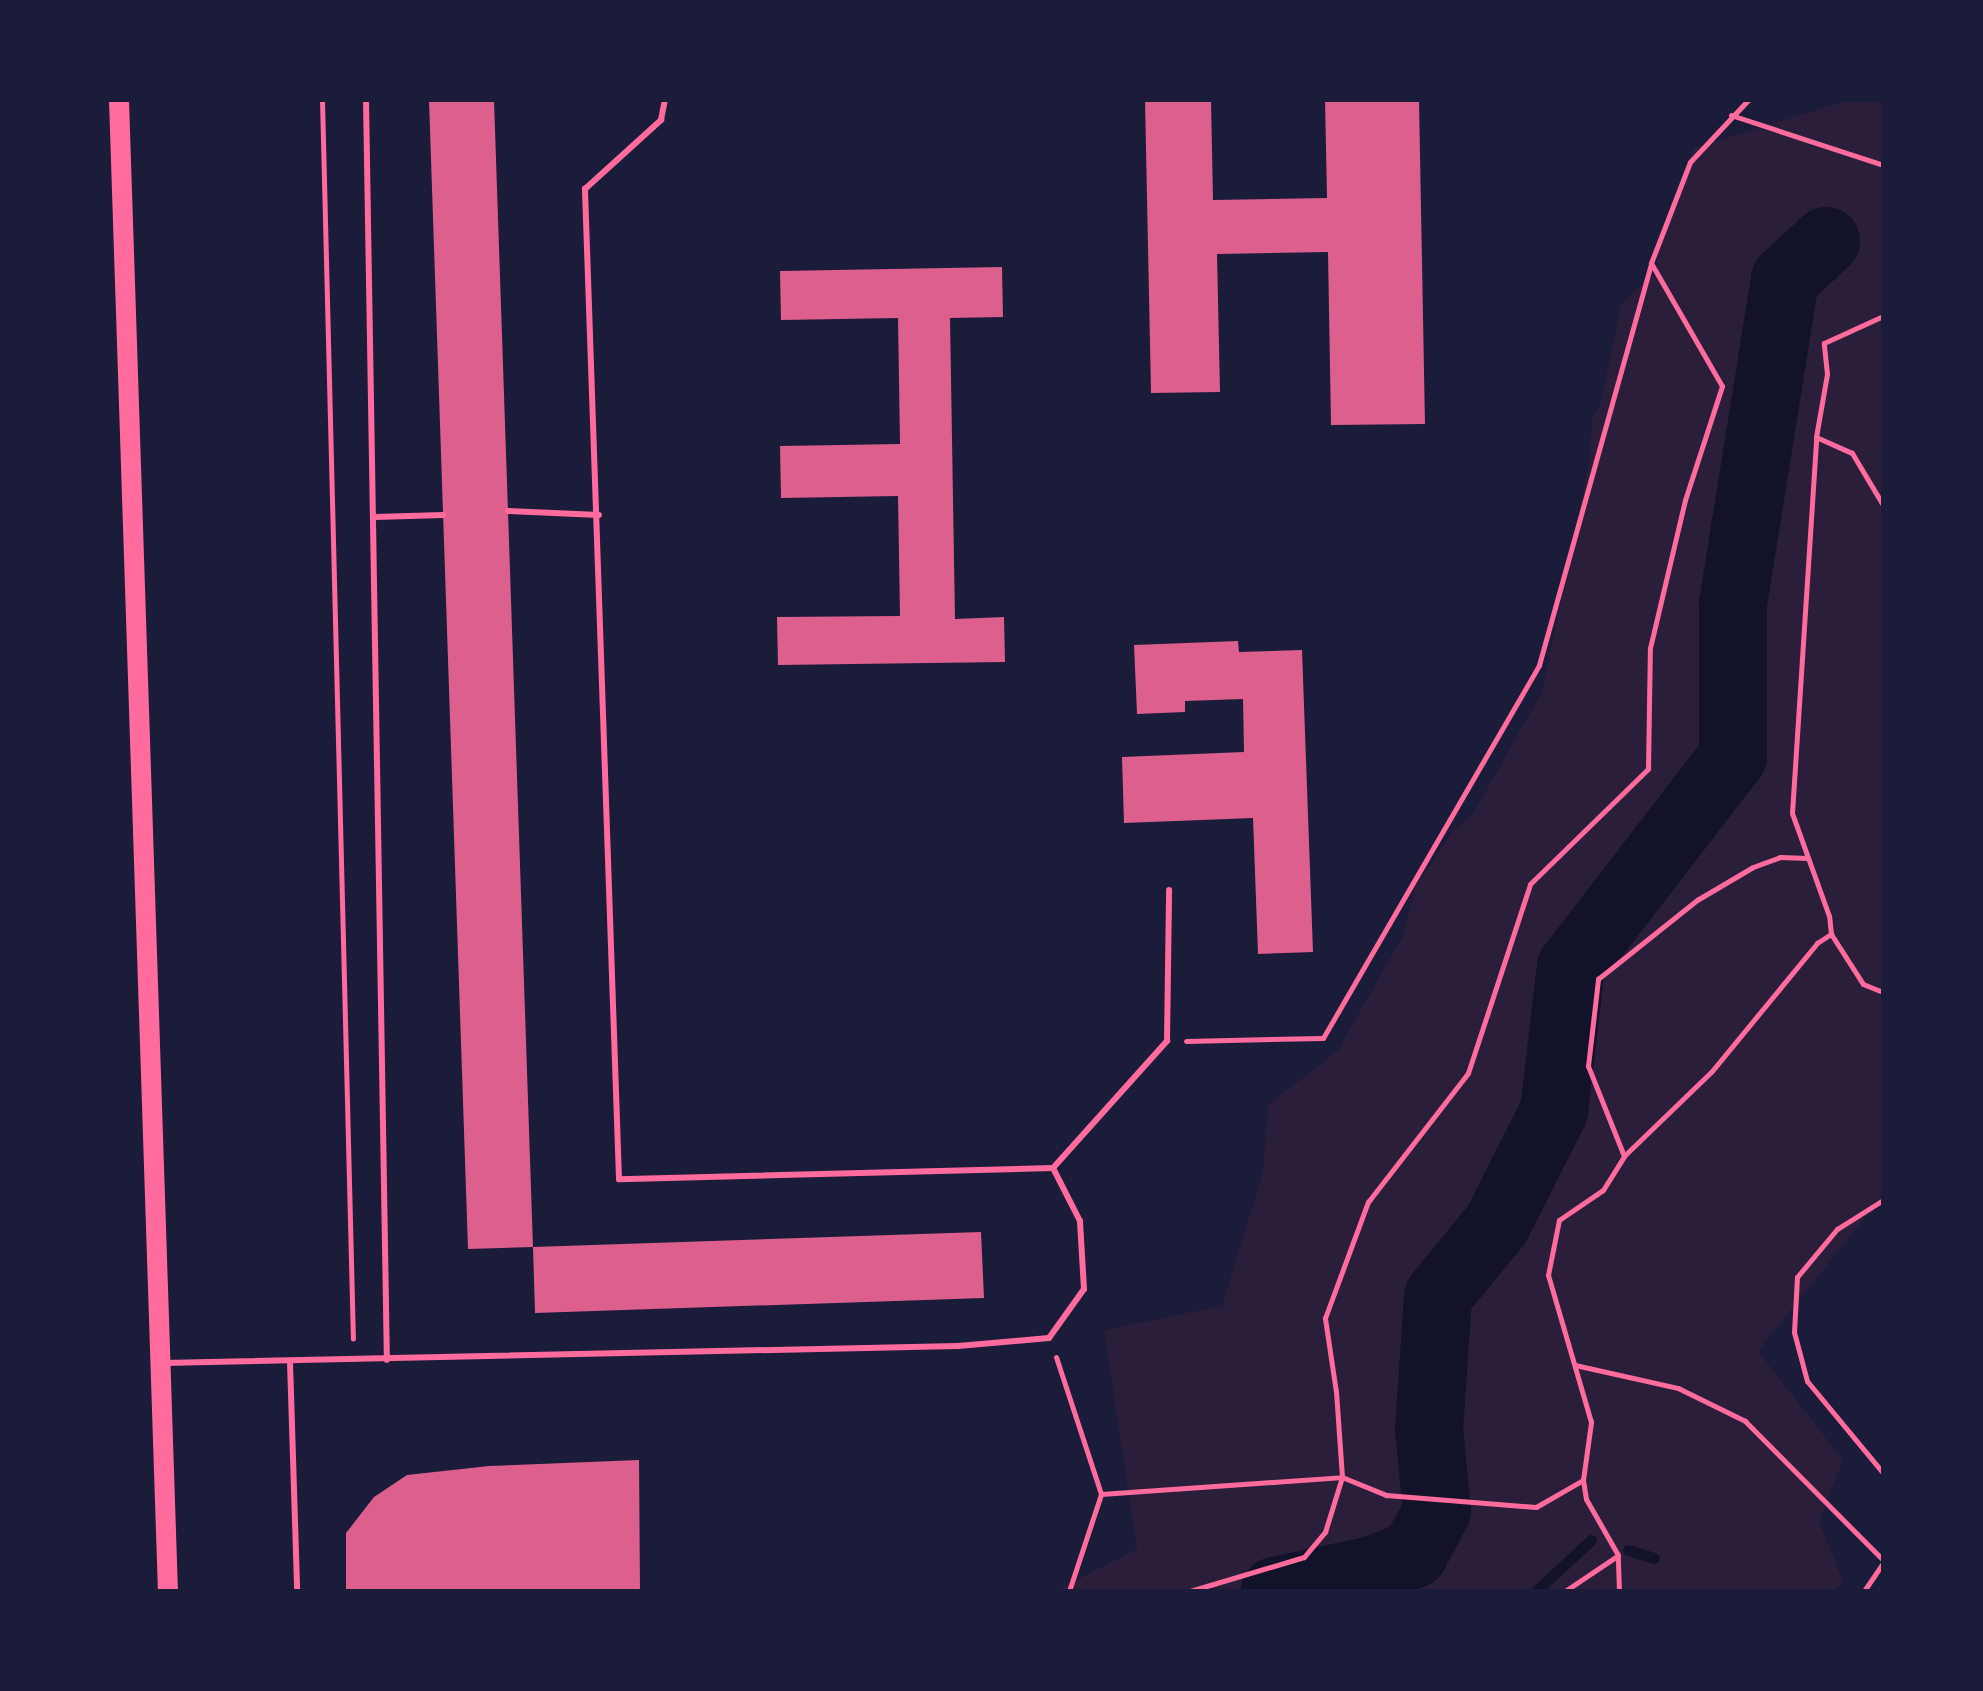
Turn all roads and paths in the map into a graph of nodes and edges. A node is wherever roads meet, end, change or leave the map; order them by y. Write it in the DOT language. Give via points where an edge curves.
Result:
graph roads {
  1 [pos="119,100"];
  2 [pos="322,100"];
  3 [pos="366,100"];
  4 [pos="665,100"];
  5 [pos="1748,100"];
  6 [pos="1730,115"];
  7 [pos="1883,165"];
  8 [pos="1651,263"];
  9 [pos="1883,316"];
  10 [pos="1816,437"];
  11 [pos="1883,505"];
  12 [pos="508,511"];
  13 [pos="443,515"];
  14 [pos="599,515"];
  15 [pos="375,517"];
  16 [pos="1808,858"];
  17 [pos="1169,890"];
  18 [pos="1831,934"];
  19 [pos="1883,992"];
  20 [pos="1167,1041"];
  21 [pos="1624,1156"];
  22 [pos="1053,1168"];
  23 [pos="1883,1200"];
  24 [pos="1049,1338"];
  25 [pos="387,1360"];
  26 [pos="354,1361"];
  27 [pos="290,1362"];
  28 [pos="160,1363"];
  29 [pos="1575,1365"];
  30 [pos="1883,1473"];
  31 [pos="1342,1477"];
  32 [pos="1583,1480"];
  33 [pos="1101,1494"];
  34 [pos="1618,1555"];
  35 [pos="1883,1561"];
  36 [pos="168,1591"];
  37 [pos="297,1591"];
  38 [pos="1069,1591"];
  39 [pos="1190,1591"];
  40 [pos="1565,1591"];
  41 [pos="1619,1591"];
  42 [pos="1864,1591"];
  1 -- 28 [label="main road"];
  2 -- 26 [label="path"];
  3 -- 15 [label="lane"];
  4 -- 14 [label="lane" via="661,120 585,189"];
  5 -- 6 [label="path"];
  6 -- 7 [label="path"];
  6 -- 8 [label="path" via="1690,162"];
  8 -- 20 [label="path" via="1539,665 1323,1038"];
  8 -- 31 [label="path" via="1722,386 1685,500 1650,648 1648,769 1530,884 1468,1073 1368,1202 1325,1318"];
  9 -- 10 [label="path" via="1824,343 1827,374"];
  10 -- 11 [label="path" via="1852,453"];
  10 -- 16 [label="path" via="1792,813"];
  12 -- 14 [label="lane"];
  13 -- 15 [label="lane"];
  14 -- 22 [label="lane" via="619,1179"];
  15 -- 25 [label="lane"];
  16 -- 18 [label="path"];
  16 -- 21 [label="path" via="1780,857 1753,867 1697,900 1598,979 1588,1066"];
  17 -- 20 [label="lane"];
  18 -- 19 [label="path" via="1863,984"];
  18 -- 21 [label="path" via="1817,943 1712,1071"];
  20 -- 22 [label="lane"];
  21 -- 29 [label="path" via="1603,1190 1559,1220 1548,1275"];
  22 -- 24 [label="lane" via="1080,1221 1084,1289"];
  23 -- 30 [label="path" via="1837,1229 1797,1277 1794,1332 1807,1381"];
  24 -- 25 [label="lane" via="958,1346"];
  24 -- 33 [label="path"];
  25 -- 26 [label="lane"];
  26 -- 27 [label="lane"];
  27 -- 28 [label="lane"];
  27 -- 37 [label="lane"];
  28 -- 36 [label="main road"];
  29 -- 32 [label="path" via="1591,1422"];
  29 -- 35 [label="path" via="1678,1388 1745,1421"];
  31 -- 32 [label="path" via="1386,1495 1536,1507"];
  31 -- 33 [label="path"];
  31 -- 39 [label="path" via="1325,1532 1304,1557"];
  32 -- 34 [label="path" via="1586,1499"];
  33 -- 38 [label="path"];
  34 -- 40 [label="path"];
  34 -- 41 [label="path"];
  35 -- 42 [label="path"];
}
